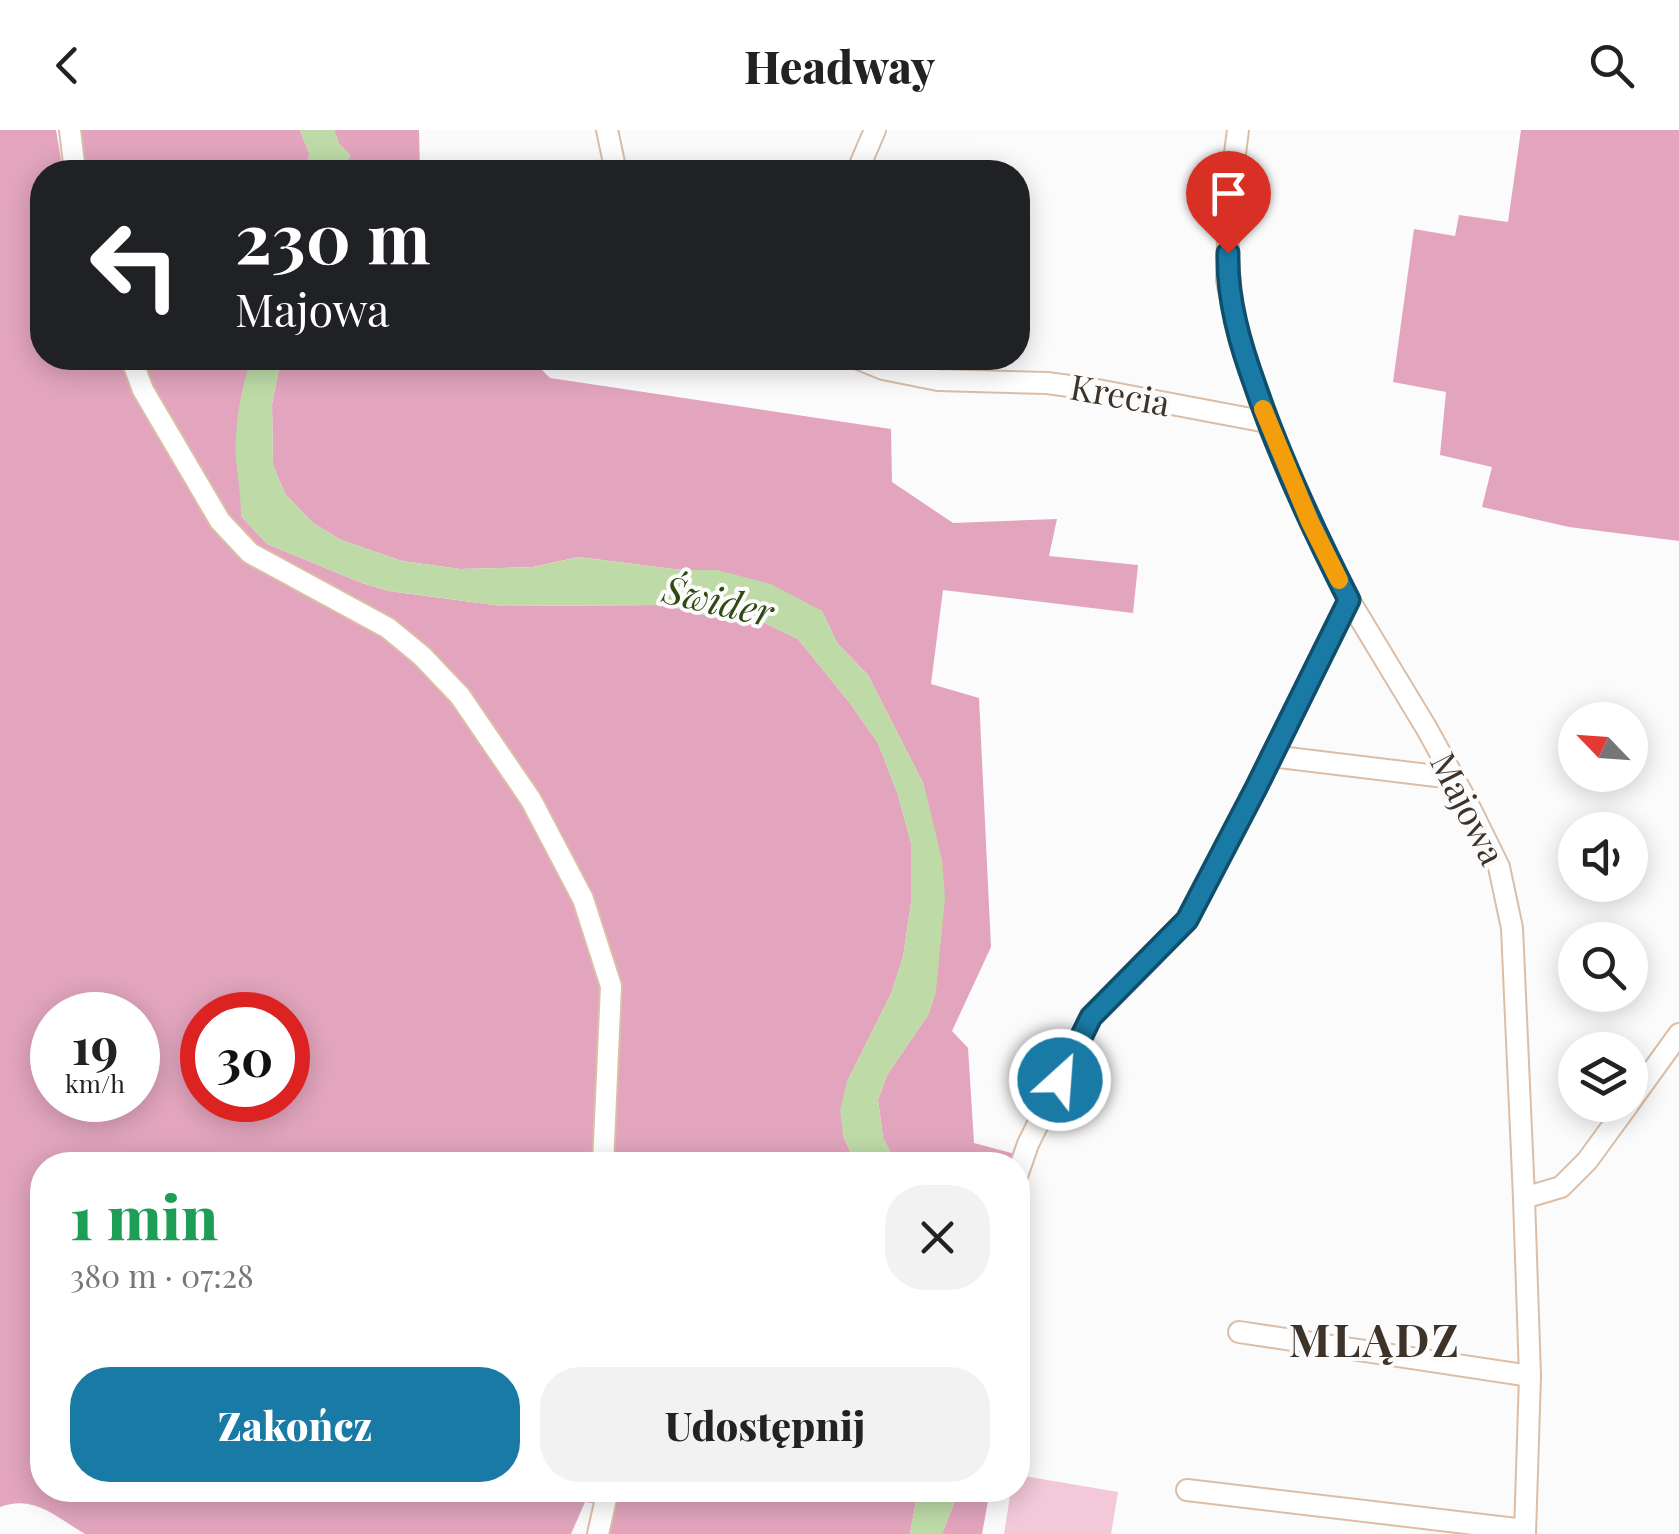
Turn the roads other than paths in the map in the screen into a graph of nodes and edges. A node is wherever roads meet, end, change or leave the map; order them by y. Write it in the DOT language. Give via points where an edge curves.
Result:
graph roads {
  1 [pos="70,130"];
  2 [pos="607,130"];
  3 [pos="875,130"];
  4 [pos="1238,130"];
  5 [pos="74,160"];
  6 [pos="613,160"];
  7 [pos="862,160"];
  8 [pos="136,370"];
  9 [pos="888,370"];
  10 [pos="1267,422"];
  11 [pos="1349,600"];
  12 [pos="1271,756"];
  13 [pos="1453,778"];
  14 [pos="1679,1034"];
  15 [pos="1648,1077"];
  16 [pos="1616,1122"];
  17 [pos="603,1152"];
  18 [pos="1025,1152"];
  19 [pos="1524,1198"];
  20 [pos="1238,1332"];
  21 [pos="1530,1376"];
  22 [pos="1187,1490"];
  23 [pos="605,1502"];
  24 [pos="1525,1532"];
  25 [pos="598,1534"];
  1 -- 5 [label="street"];
  2 -- 6 [label="street"];
  3 -- 7 [label="street"];
  4 -- 10 [label="street, Majowa" via="1227,280"];
  8 -- 17 [label="street" via="220,520 250,553 388,628 422,656 460,696 530,800 583,899 611,986"];
  9 -- 10 [label="street, Krecia" via="938,380 1092,389"];
  10 -- 11 [label="street, Majowa"];
  11 -- 12 [label="street"];
  11 -- 13 [label="street, Majowa"];
  12 -- 13 [label="street"];
  12 -- 18 [label="street" via="1187,920 1091,1017"];
  13 -- 19 [label="street, Majowa" via="1500,867 1512,928"];
  14 -- 15 [label="street"];
  16 -- 19 [label="street" via="1561,1187"];
  19 -- 21 [label="street, Majowa"];
  20 -- 21 [label="street"];
  21 -- 24 [label="street, Majowa"];
  22 -- 24 [label="street"];
  23 -- 25 [label="street"];
}
